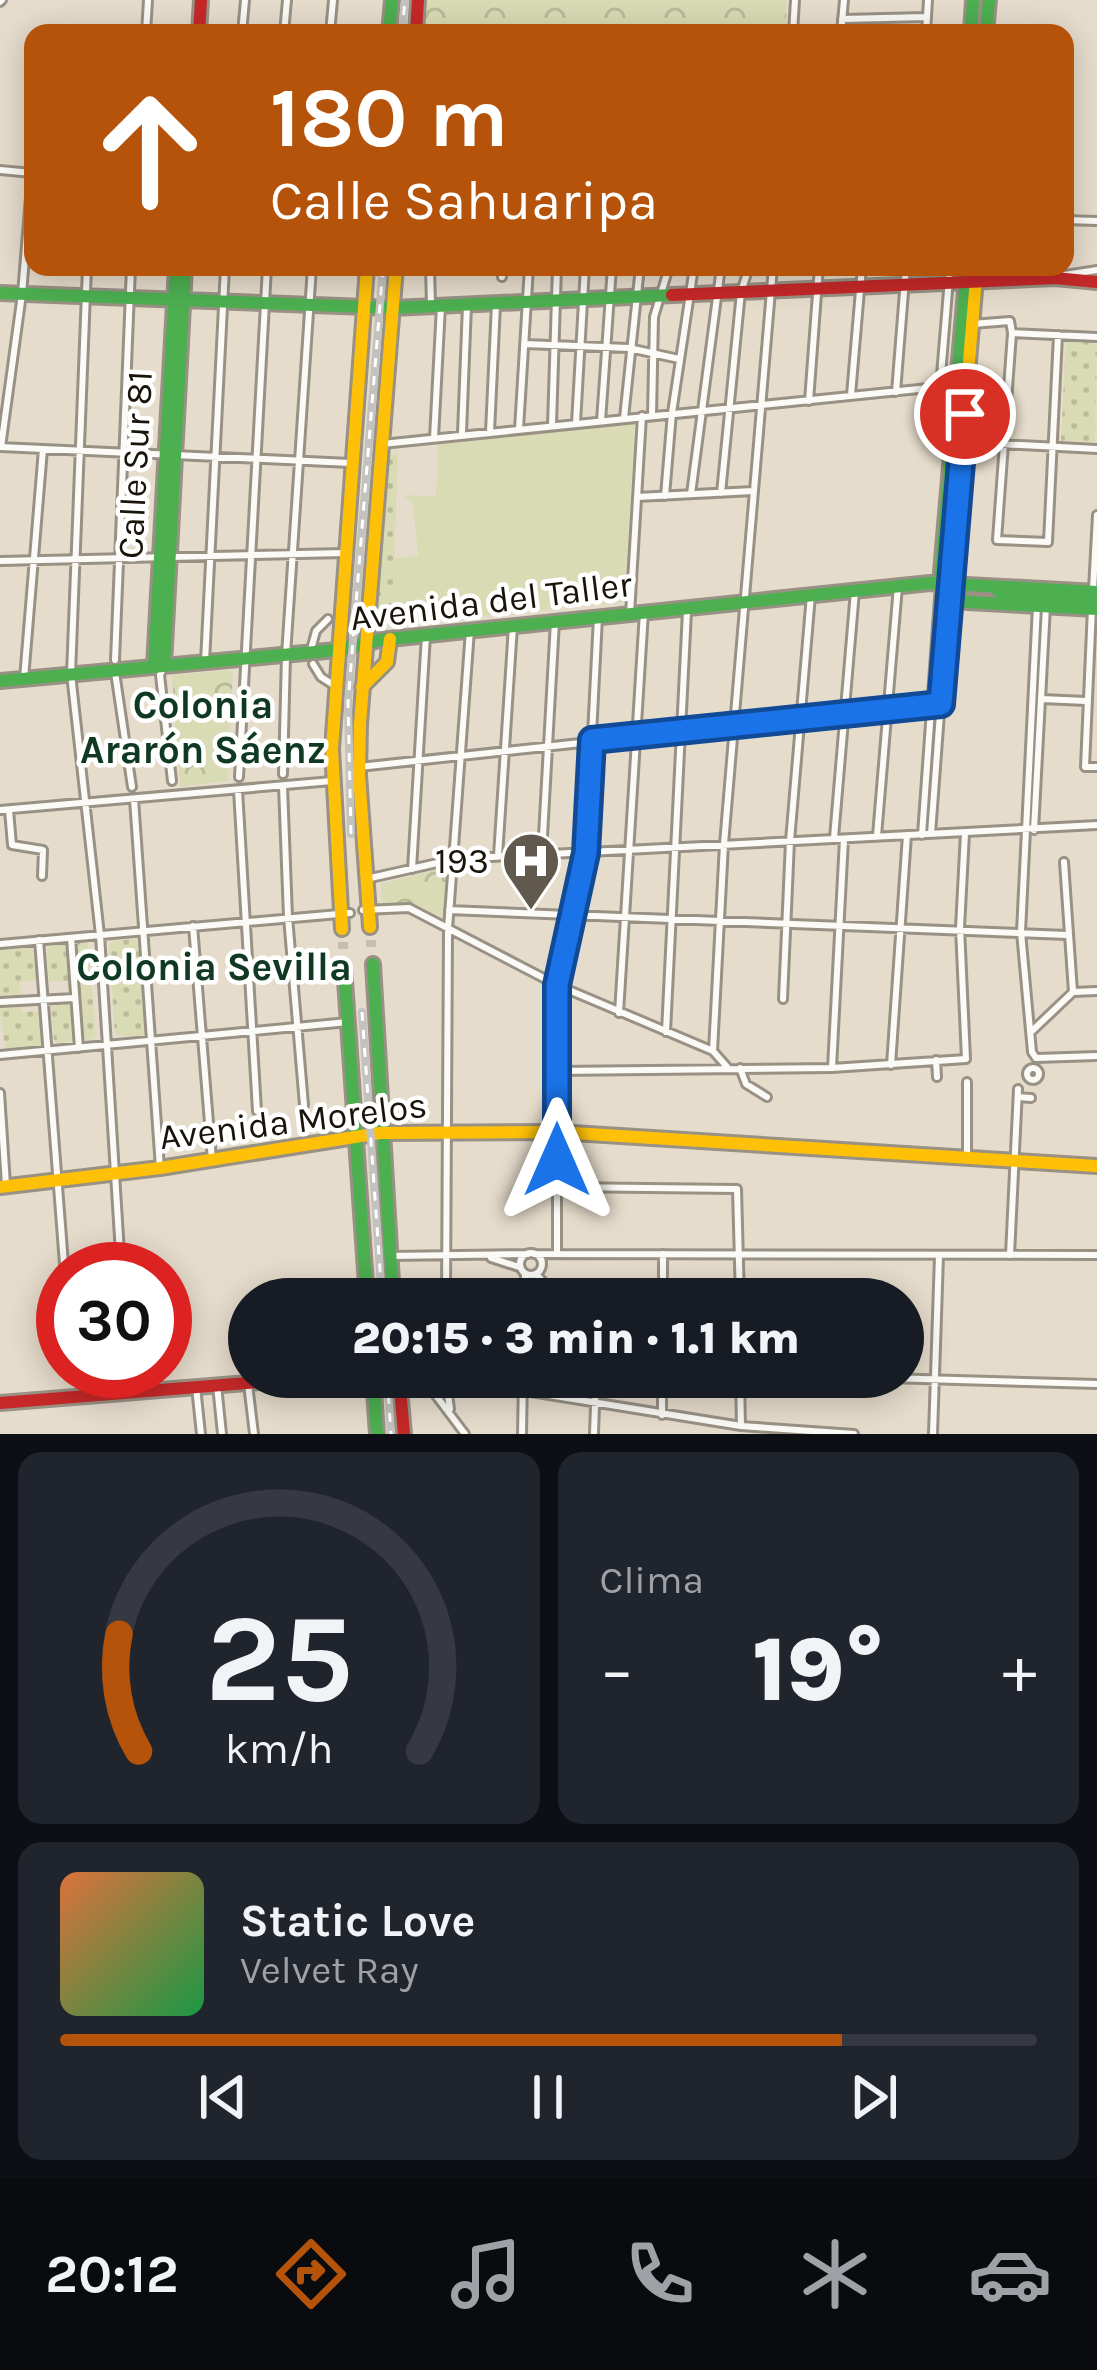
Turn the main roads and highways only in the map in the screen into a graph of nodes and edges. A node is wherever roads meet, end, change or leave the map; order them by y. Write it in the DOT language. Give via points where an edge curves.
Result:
graph roads {
  1 [pos="1097,275"];
  2 [pos="180,276"];
  3 [pos="366,276"];
  4 [pos="395,276"];
  5 [pos="941,276"];
  6 [pos="971,276"];
  7 [pos="971,276"];
  8 [pos="1013,276"];
  9 [pos="0,292"];
  10 [pos="179,301"];
  11 [pos="364,308"];
  12 [pos="393,308"];
  13 [pos="957,442"];
  14 [pos="946,587"];
  15 [pos="990,588"];
  16 [pos="1095,600"];
  17 [pos="390,639"];
  18 [pos="365,642"];
  19 [pos="338,650"];
  20 [pos="159,669"];
  21 [pos="0,681"];
  22 [pos="362,686"];
  23 [pos="380,1133"];
  24 [pos="356,1137"];
  25 [pos="1097,1166"];
  26 [pos="3,1187"];
  27 [pos="366,1278"];
  28 [pos="392,1278"];
  29 [pos="228,1384"];
  30 [pos="374,1398"];
  31 [pos="401,1398"];
  32 [pos="0,1403"];
  33 [pos="377,1434"];
  34 [pos="404,1434"];
  1 -- 8 [label="main road"];
  2 -- 10 [label="main road, Calle Sur 81"];
  3 -- 11 [label="main road"];
  4 -- 12 [label="main road"];
  5 -- 12 [label="main road"];
  6 -- 13 [label="main road"];
  7 -- 13 [label="main road"];
  9 -- 10 [label="main road"];
  10 -- 11 [label="main road"];
  10 -- 20 [label="main road, Calle Sur 81"];
  11 -- 12 [label="main road"];
  11 -- 19 [label="main road"];
  12 -- 18 [label="main road"];
  13 -- 14 [label="main road"];
  14 -- 15 [label="main road, Avenida del Taller"];
  14 -- 16 [label="main road" via="967,602"];
  14 -- 17 [label="main road, Avenida del Taller"];
  15 -- 16 [label="main road, Avenida del Taller"];
  15 -- 16 [label="main road, Avenida del Taller"];
  17 -- 18 [label="main road, Avenida del Taller"];
  17 -- 22 [label="main road" via="383,668"];
  18 -- 19 [label="main road, Avenida del Taller"];
  18 -- 22 [label="main road"];
  19 -- 20 [label="main road, Avenida del Taller"];
  19 -- 24 [label="main road" via="332,781"];
  20 -- 21 [label="main road, Avenida del Taller" via="115,665"];
  22 -- 23 [label="main road" via="359,767"];
  23 -- 24 [label="main road, Avenida Morelos"];
  23 -- 25 [label="main road, Avenida Morelos" via="557,1132"];
  23 -- 28 [label="main road"];
  24 -- 26 [label="main road, Avenida Morelos"];
  24 -- 27 [label="main road"];
  29 -- 32 [label="main road"];
  30 -- 33 [label="main road"];
  31 -- 34 [label="main road"];
}
